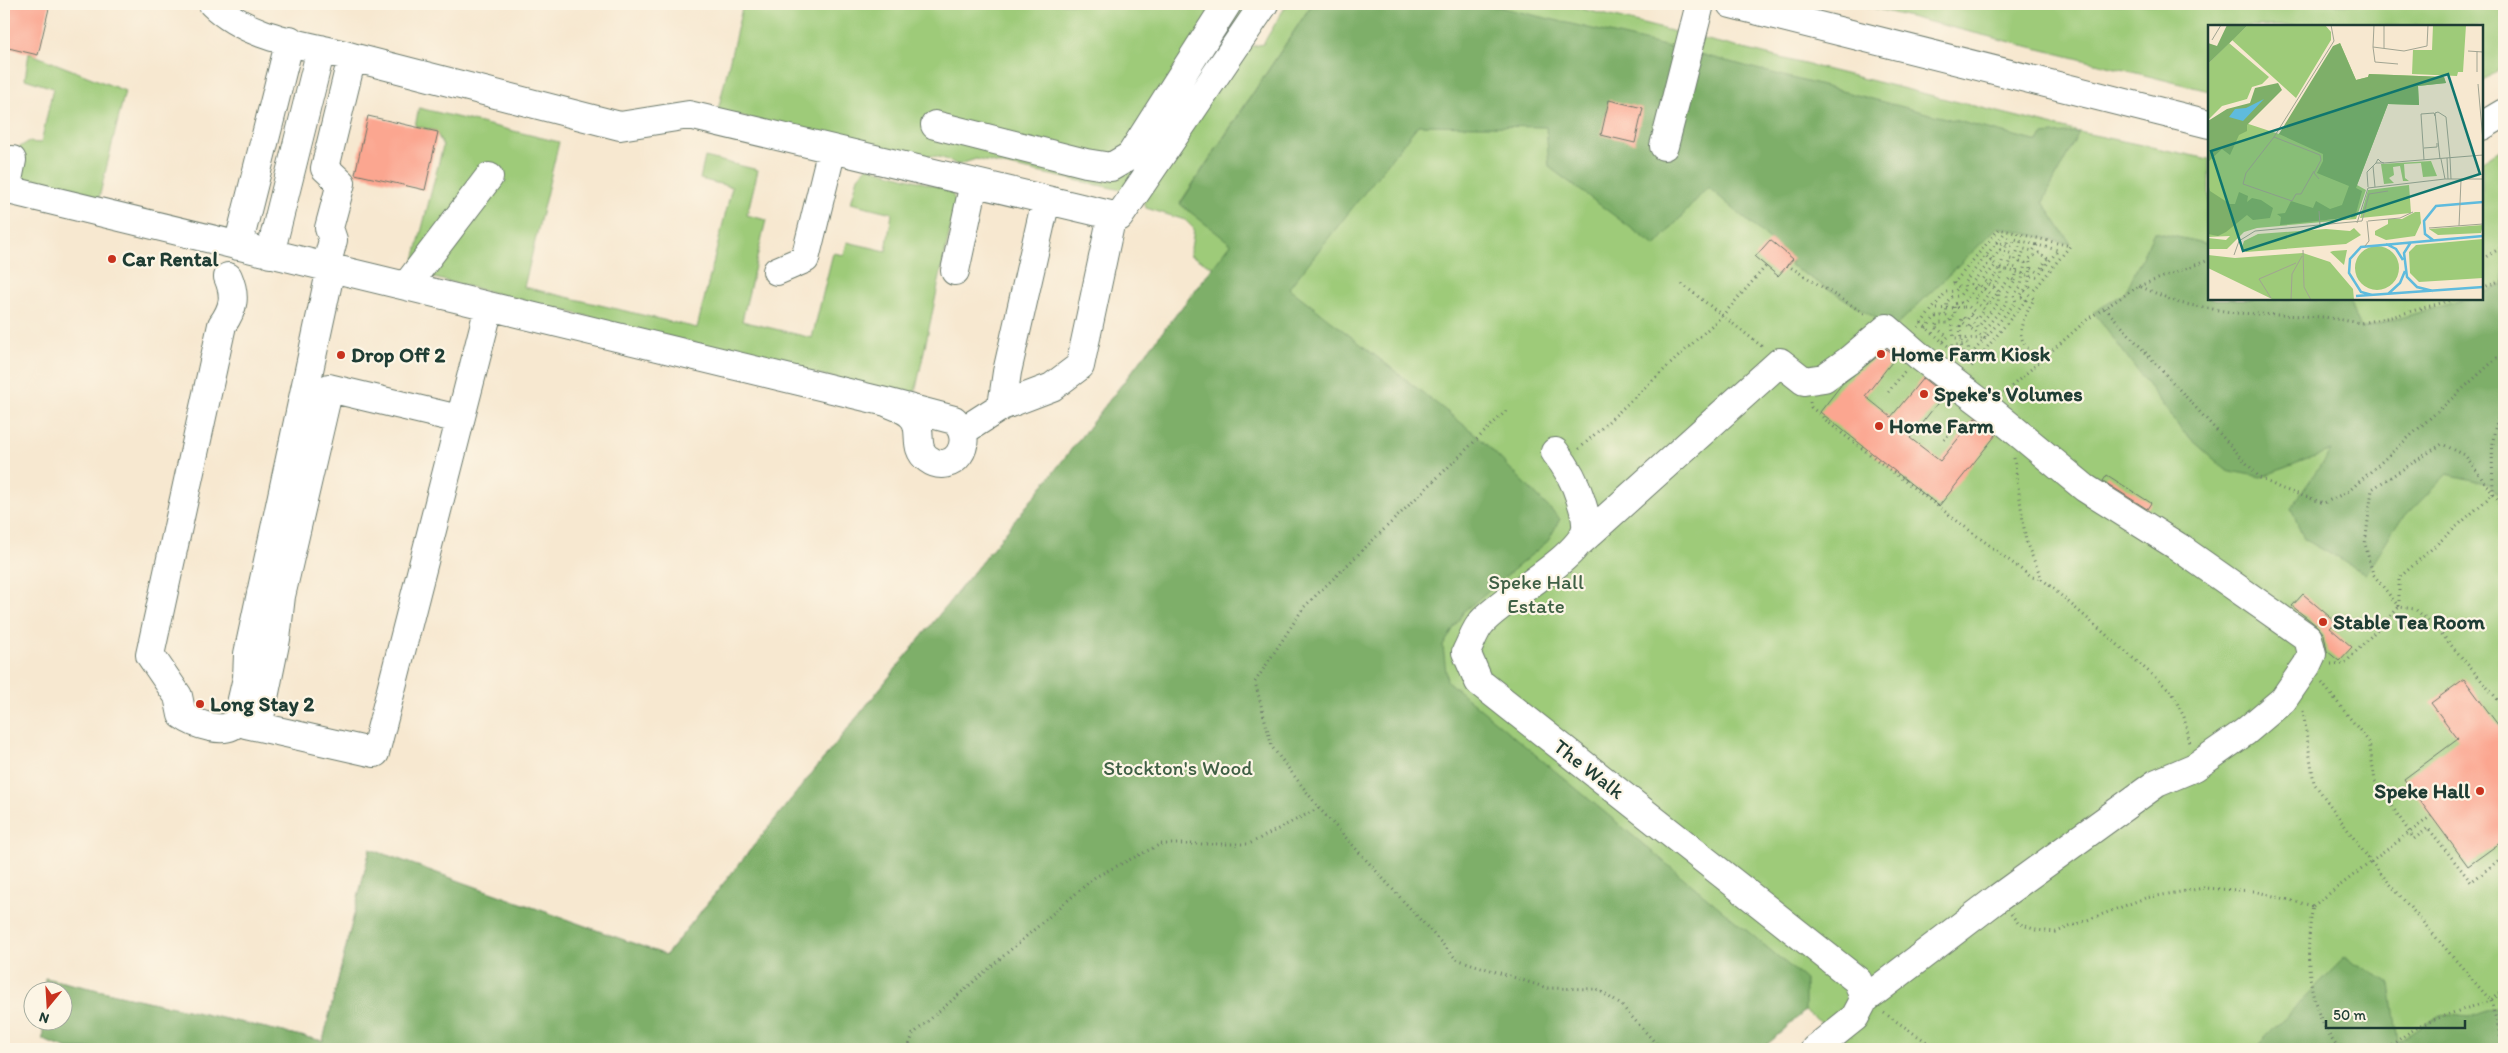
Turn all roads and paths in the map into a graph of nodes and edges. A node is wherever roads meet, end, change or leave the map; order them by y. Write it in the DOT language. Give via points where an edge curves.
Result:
graph roads {
  1 [pos="213,4"];
  2 [pos="1227,4"];
  3 [pos="1264,4"];
  4 [pos="1700,4"];
  5 [pos="1731,4"];
  6 [pos="290,40"];
  7 [pos="321,49"];
  8 [pos="352,57"];
  9 [pos="2504,113"];
  10 [pos="2208,124"];
  11 [pos="934,125"];
  12 [pos="2483,125"];
  13 [pos="1664,146"];
  14 [pos="832,149"];
  15 [pos="12,160"];
  16 [pos="490,177"];
  17 [pos="974,183"];
  18 [pos="5,190"];
  19 [pos="1046,200"];
  20 [pos="1112,216"];
  21 [pos="2008,232"];
  22 [pos="2021,241"];
  23 [pos="1996,242"];
  24 [pos="236,245"];
  25 [pos="2037,245"];
  26 [pos="2504,246"];
  27 [pos="270,254"];
  28 [pos="2016,255"];
  29 [pos="1986,256"];
  30 [pos="2483,258"];
  31 [pos="1991,260"];
  32 [pos="2049,260"];
  33 [pos="2208,260"];
  34 [pos="1787,265"];
  35 [pos="1766,266"];
  36 [pos="329,268"];
  37 [pos="2031,268"];
  38 [pos="2041,268"];
  39 [pos="2001,269"];
  40 [pos="777,271"];
  41 [pos="955,271"];
  42 [pos="2042,278"];
  43 [pos="2504,279"];
  44 [pos="2016,281"];
  45 [pos="1682,284"];
  46 [pos="406,286"];
  47 [pos="2028,286"];
  48 [pos="2139,286"];
  49 [pos="1994,287"];
  50 [pos="1975,288"];
  51 [pos="2483,288"];
  52 [pos="2025,291"];
  53 [pos="1999,292"];
  54 [pos="2451,300"];
  55 [pos="489,306"];
  56 [pos="2105,308"];
  57 [pos="1935,309"];
  58 [pos="1723,315"];
  59 [pos="1970,315"];
  60 [pos="1951,319"];
  61 [pos="1961,320"];
  62 [pos="1920,323"];
  63 [pos="1970,327"];
  64 [pos="1887,328"];
  65 [pos="1926,328"];
  66 [pos="1924,334"];
  67 [pos="1753,339"];
  68 [pos="1985,339"];
  69 [pos="1943,342"];
  70 [pos="2048,352"];
  71 [pos="1960,359"];
  72 [pos="1965,359"];
  73 [pos="2504,360"];
  74 [pos="1804,381"];
  75 [pos="886,402"];
  76 [pos="1983,403"];
  77 [pos="1002,406"];
  78 [pos="2504,407"];
  79 [pos="1506,411"];
  80 [pos="950,418"];
  81 [pos="459,419"];
  82 [pos="2009,425"];
  83 [pos="1944,440"];
  84 [pos="1559,458"];
  85 [pos="2493,494"];
  86 [pos="2504,509"];
  87 [pos="1581,541"];
  88 [pos="2042,579"];
  89 [pos="2399,607"];
  90 [pos="255,621"];
  91 [pos="2308,666"];
  92 [pos="2302,707"];
  93 [pos="2504,707"];
  94 [pos="258,727"];
  95 [pos="2195,767"];
  96 [pos="1319,808"];
  97 [pos="2431,816"];
  98 [pos="2504,856"];
  99 [pos="2371,862"];
  100 [pos="1998,898"];
  101 [pos="2313,906"];
  102 [pos="2504,990"];
  103 [pos="1864,1000"];
  104 [pos="2491,1001"];
  105 [pos="908,1049"];
  106 [pos="1661,1049"];
  107 [pos="1815,1049"];
  108 [pos="1937,1049"];
  109 [pos="2339,1049"];
  110 [pos="2388,1049"];
  111 [pos="2504,1049"];
  1 -- 6 [label="street" via="249,29"];
  2 -- 11 [label="street" via="1130,156 1111,168"];
  3 -- 20 [label="street" via="1119,217"];
  4 -- 13 [label="street"];
  5 -- 10 [label="street"];
  6 -- 7 [label="street"];
  6 -- 24 [label="street"];
  7 -- 8 [label="street"];
  7 -- 27 [label="street"];
  8 -- 14 [label="street" via="620,126 689,115"];
  8 -- 36 [label="street" via="324,168 341,183 329,228 333,240"];
  9 -- 12 [label="street"];
  14 -- 17 [label="street"];
  14 -- 40 [label="street" via="805,259"];
  15 -- 18 [label="street"];
  16 -- 46 [label="street"];
  17 -- 19 [label="street"];
  17 -- 41 [label="street"];
  18 -- 24 [label="street" via="141,215"];
  19 -- 20 [label="street"];
  19 -- 77 [label="street" via="1006,372"];
  20 -- 77 [label="street" via="1080,366 1052,387"];
  21 -- 23 [label="path"];
  21 -- 39 [label="path, bridge"];
  21 -- 42 [label="path" via="2070,246"];
  21 -- 57 [label="path" via="1999,229 1954,283 1958,287 1955,292 1946,292"];
  22 -- 23 [label="path" via="2014,239 2012,246"];
  22 -- 25 [label="path"];
  22 -- 28 [label="path"];
  23 -- 29 [label="path"];
  24 -- 27 [label="street"];
  24 -- 90 [label="street" via="217,314 222,326 150,655 178,696 182,715 194,722 225,729"];
  25 -- 32 [label="path" via="2058,250"];
  25 -- 68 [label="path" via="2033,252 2024,249 2020,262 2025,263 2021,286 2014,295 2016,302"];
  26 -- 30 [label="path"];
  27 -- 36 [label="street"];
  28 -- 31 [label="path" via="2000,250"];
  28 -- 44 [label="path" via="2008,266 2017,268"];
  29 -- 31 [label="path"];
  29 -- 65 [label="path" via="1964,283 1965,289 1960,296 1951,297 1946,315 1935,317"];
  31 -- 49 [label="path" via="1996,265 1983,279"];
  31 -- 50 [label="path" via="1971,284"];
  32 -- 37 [label="path" via="2040,273"];
  32 -- 37 [label="path" via="2039,254 2029,259"];
  32 -- 38 [label="path"];
  33 -- 48 [label="path"];
  34 -- 64 [label="path"];
  35 -- 58 [label="path"];
  36 -- 46 [label="street"];
  36 -- 90 [label="street"];
  37 -- 47 [label="path"];
  39 -- 42 [label="path, bridge"];
  39 -- 49 [label="path" via="2002,275"];
  39 -- 59 [label="path, bridge" via="1974,301 1984,309 1977,319"];
  42 -- 47 [label="path" via="2034,290"];
  43 -- 51 [label="path"];
  44 -- 53 [label="path" via="2010,278"];
  44 -- 68 [label="path" via="2007,293 2007,302 1985,329"];
  45 -- 58 [label="path"];
  46 -- 55 [label="street"];
  47 -- 52 [label="path"];
  48 -- 54 [label="path" via="2178,303 2235,313 2324,317 2361,323"];
  48 -- 56 [label="path"];
  49 -- 53 [label="path"];
  50 -- 53 [label="path" via="1978,284 1989,293 1983,301 1988,305"];
  50 -- 60 [label="path" via="1964,302 1954,304 1955,315"];
  52 -- 70 [label="path" via="2034,299 2022,324 2020,338 2034,353"];
  52 -- 72 [label="path" via="2020,296 2026,300 1966,369"];
  53 -- 63 [label="path" via="1998,303 1978,327 1973,323"];
  55 -- 75 [label="street"];
  55 -- 81 [label="street"];
  56 -- 70 [label="path"];
  56 -- 73 [label="path" via="2260,478 2324,503 2349,490 2497,358"];
  57 -- 59 [label="path, bridge" via="1969,307 1974,310"];
  57 -- 62 [label="path"];
  58 -- 67 [label="path"];
  58 -- 84 [label="path"];
  59 -- 61 [label="path" via="1967,320 1963,317"];
  60 -- 68 [label="path" via="1954,338"];
  60 -- 69 [label="path" via="1947,323 1938,323 1936,327 1948,337"];
  61 -- 63 [label="path"];
  61 -- 72 [label="path, bridge"];
  62 -- 65 [label="path"];
  62 -- 66 [label="path" via="1917,328"];
  63 -- 68 [label="path"];
  64 -- 74 [label="street" via="1824,378"];
  64 -- 76 [label="street"];
  65 -- 69 [label="path"];
  68 -- 69 [label="path" via="1970,356 1967,344 1948,346"];
  70 -- 76 [label="path"];
  71 -- 72 [label="path"];
  74 -- 87 [label="street, The Walk" via="1780,362"];
  74 -- 88 [label="path" via="1811,407 1835,428 2031,577"];
  75 -- 80 [label="street"];
  75 -- 80 [label="street" via="914,417 918,427 918,446 934,463 957,458 964,445"];
  76 -- 82 [label="street"];
  76 -- 83 [label="path"];
  77 -- 80 [label="street"];
  78 -- 85 [label="path" via="2493,440"];
  79 -- 96 [label="path" via="1304,607 1255,682 1272,747"];
  81 -- 94 [label="street" via="376,753"];
  81 -- 94 [label="street" via="329,388 281,596 272,664"];
  82 -- 88 [label="path" via="2026,542"];
  82 -- 91 [label="street" via="2085,488 2177,546 2308,638 2312,654"];
  84 -- 87 [label="street" via="1584,510 1586,528"];
  85 -- 86 [label="path"];
  85 -- 89 [label="path" via="2399,578"];
  85 -- 89 [label="path" via="2465,455 2442,444 2372,489 2365,544 2374,574"];
  87 -- 103 [label="street, The Walk" via="1481,622 1466,652 1479,682 1858,981"];
  88 -- 95 [label="path" via="2172,692 2184,716"];
  89 -- 91 [label="path" via="2344,664"];
  89 -- 93 [label="path" via="2415,609 2434,625"];
  90 -- 94 [label="street" via="259,658 246,724"];
  91 -- 95 [label="street" via="2283,700"];
  91 -- 98 [label="path" via="2369,742 2375,780 2414,839 2428,828 2471,882"];
  92 -- 99 [label="path" via="2314,783"];
  95 -- 100 [label="street" via="2157,783"];
  96 -- 105 [label="path" via="1249,844 1161,844 1095,877 912,1034"];
  96 -- 106 [label="path" via="1456,959 1547,988 1596,989 1621,1005"];
  97 -- 99 [label="path, bridge"];
  99 -- 101 [label="path"];
  99 -- 104 [label="path"];
  100 -- 101 [label="path" via="2018,923 2036,930 2056,932 2145,898 2204,888 2254,891"];
  100 -- 103 [label="street"];
  101 -- 109 [label="path" via="2308,933 2309,977 2327,1034"];
  102 -- 104 [label="path"];
  103 -- 107 [label="street" via="1855,1017"];
  103 -- 108 [label="path"];
  104 -- 110 [label="path" via="2434,1019"];
  104 -- 111 [label="path"];
}
